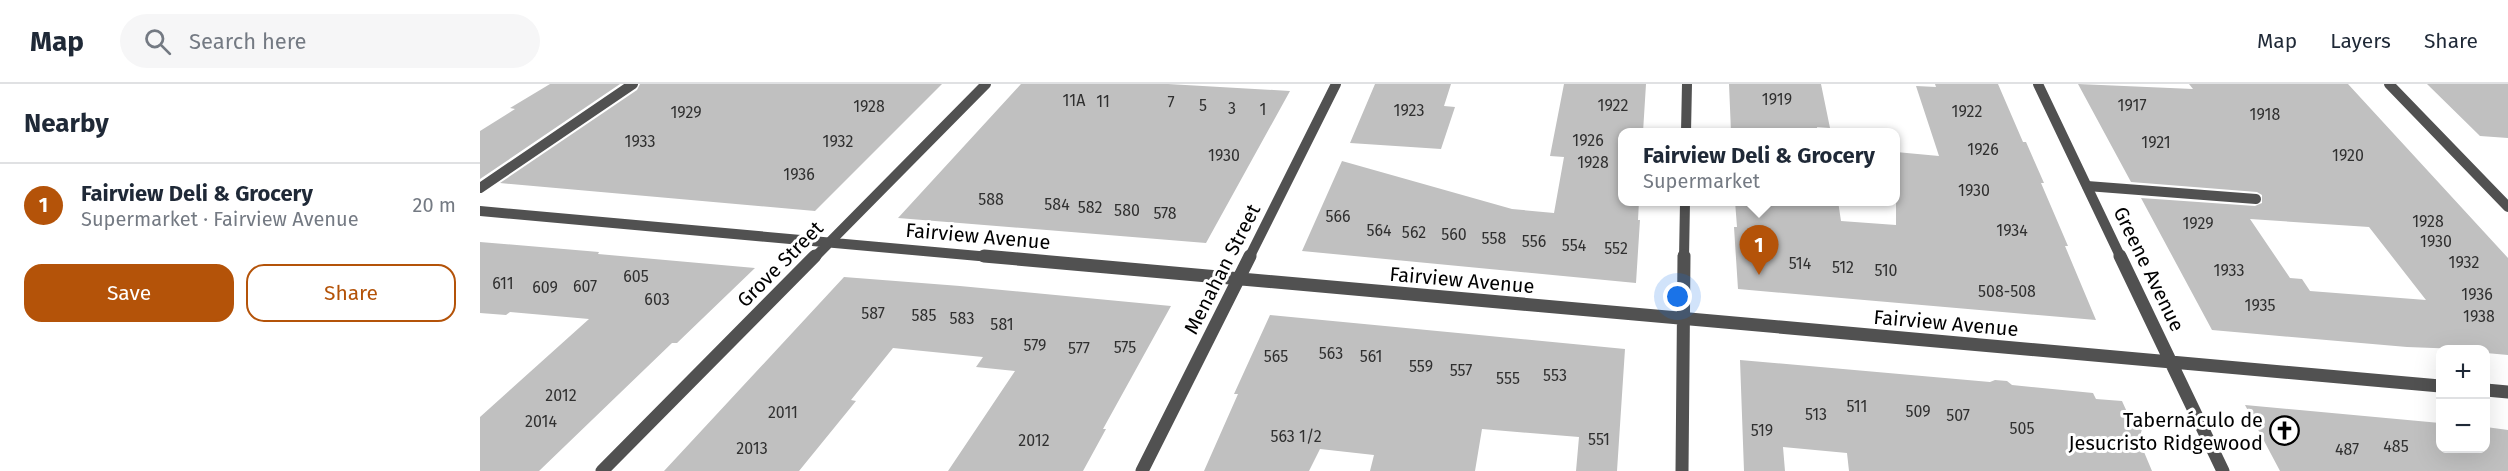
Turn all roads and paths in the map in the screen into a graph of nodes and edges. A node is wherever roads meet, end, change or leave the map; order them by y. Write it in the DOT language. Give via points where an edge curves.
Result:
graph roads {
  1 [pos="633,84"];
  2 [pos="986,84"];
  3 [pos="1336,84"];
  4 [pos="1687,84"];
  5 [pos="2038,84"];
  6 [pos="2389,84"];
  7 [pos="1686,128"];
  8 [pos="2087,186"];
  9 [pos="480,188"];
  10 [pos="2256,199"];
  11 [pos="1685,206"];
  12 [pos="2508,207"];
  13 [pos="480,211"];
  14 [pos="829,242"];
  15 [pos="1238,279"];
  16 [pos="1684,319"];
  17 [pos="2172,363"];
  18 [pos="2436,386"];
  19 [pos="2490,390"];
  20 [pos="2508,392"];
  21 [pos="602,471"];
  22 [pos="1142,471"];
  23 [pos="1682,471"];
  24 [pos="2223,471"];
  1 -- 9 [label="street"];
  2 -- 14 [label="street, Grove Street"];
  3 -- 15 [label="street, Menahan Street"];
  4 -- 7 [label="street"];
  5 -- 8 [label="street, Greene Avenue"];
  6 -- 12 [label="street"];
  8 -- 10 [label="street"];
  8 -- 17 [label="street, Greene Avenue"];
  11 -- 16 [label="street"];
  13 -- 14 [label="street, Fairview Avenue"];
  14 -- 15 [label="street, Fairview Avenue"];
  14 -- 21 [label="street, Grove Street"];
  15 -- 16 [label="street, Fairview Avenue"];
  15 -- 22 [label="street, Menahan Street"];
  16 -- 17 [label="street, Fairview Avenue"];
  16 -- 23 [label="street"];
  17 -- 18 [label="street, Fairview Avenue"];
  17 -- 24 [label="street, Greene Avenue"];
  19 -- 20 [label="street"];
}
